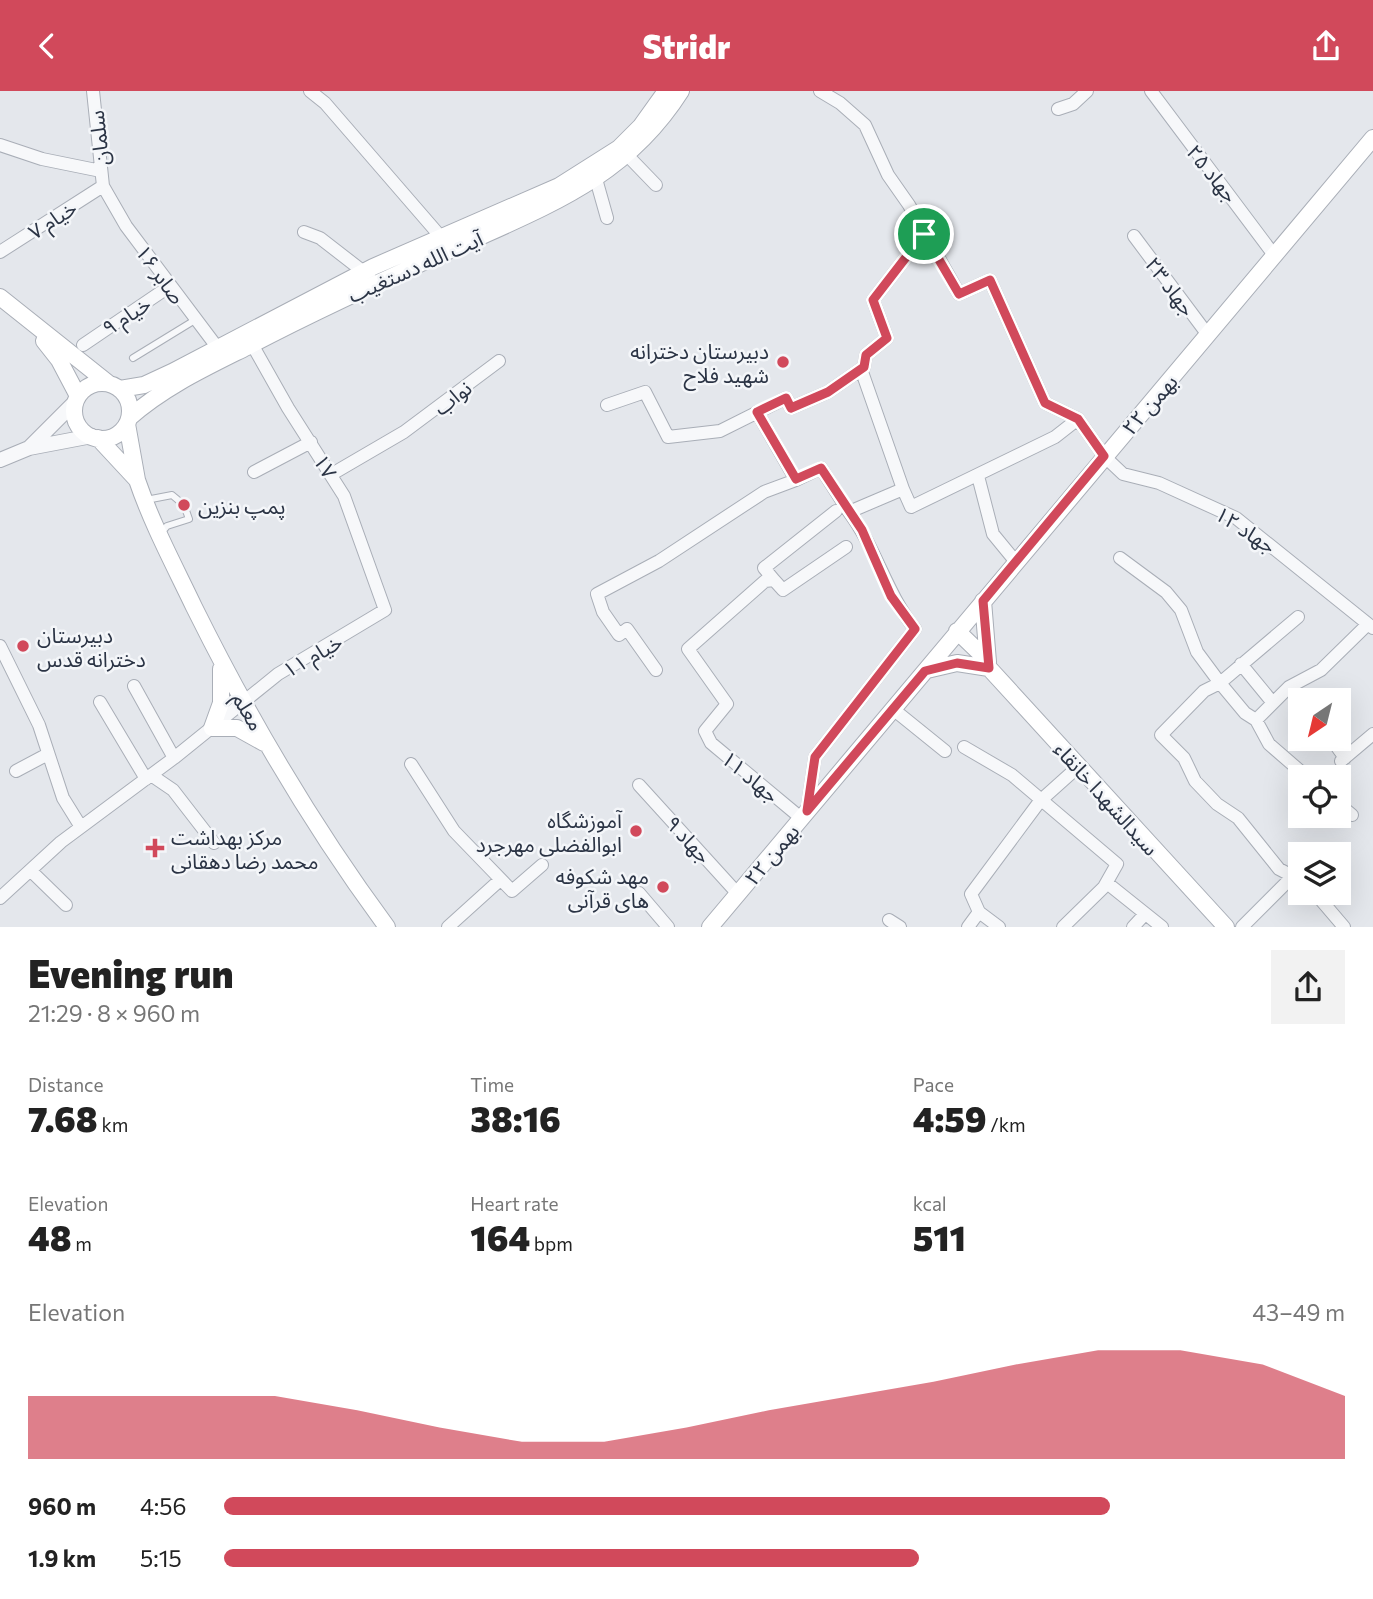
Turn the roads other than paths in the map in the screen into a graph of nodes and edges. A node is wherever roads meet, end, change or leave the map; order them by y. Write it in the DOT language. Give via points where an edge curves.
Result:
graph roads {
  1 [pos="93,91"];
  2 [pos="310,91"];
  3 [pos="666,91"];
  4 [pos="681,91"];
  5 [pos="820,91"];
  6 [pos="1087,91"];
  7 [pos="1151,91"];
  8 [pos="1058,109"];
  9 [pos="1373,138"];
  10 [pos="1,152"];
  11 [pos="627,155"];
  12 [pos="101,171"];
  13 [pos="596,179"];
  14 [pos="656,185"];
  15 [pos="103,186"];
  16 [pos="607,218"];
  17 [pos="304,232"];
  18 [pos="924,234"];
  19 [pos="1135,236"];
  20 [pos="446,244"];
  21 [pos="0,252"];
  22 [pos="1274,255"];
  23 [pos="369,276"];
  24 [pos="170,286"];
  25 [pos="0,297"];
  26 [pos="195,320"];
  27 [pos="29,323"];
  28 [pos="1209,335"];
  29 [pos="248,339"];
  30 [pos="83,345"];
  31 [pos="221,353"];
  32 [pos="133,358"];
  33 [pos="499,361"];
  34 [pos="861,369"];
  35 [pos="114,386"];
  36 [pos="77,399"];
  37 [pos="607,405"];
  38 [pos="757,412"];
  39 [pos="1078,419"];
  40 [pos="128,421"];
  41 [pos="95,437"];
  42 [pos="311,442"];
  43 [pos="29,448"];
  44 [pos="1104,456"];
  45 [pos="0,460"];
  46 [pos="254,472"];
  47 [pos="332,474"];
  48 [pos="978,476"];
  49 [pos="796,479"];
  50 [pos="137,480"];
  51 [pos="902,489"];
  52 [pos="144,500"];
  53 [pos="842,512"];
  54 [pos="159,535"];
  55 [pos="846,547"];
  56 [pos="1120,558"];
  57 [pos="1016,562"];
  58 [pos="774,580"];
  59 [pos="983,601"];
  60 [pos="384,610"];
  61 [pos="1298,617"];
  62 [pos="1371,626"];
  63 [pos="954,635"];
  64 [pos="0,647"];
  65 [pos="219,658"];
  66 [pos="1241,664"];
  67 [pos="989,668"];
  68 [pos="656,670"];
  69 [pos="925,671"];
  70 [pos="1220,683"];
  71 [pos="134,686"];
  72 [pos="100,702"];
  73 [pos="1273,703"];
  74 [pos="243,704"];
  75 [pos="894,709"];
  76 [pos="1256,720"];
  77 [pos="212,728"];
  78 [pos="1372,736"];
  79 [pos="964,747"];
  80 [pos="271,749"];
  81 [pos="945,751"];
  82 [pos="1338,751"];
  83 [pos="48,754"];
  84 [pos="174,758"];
  85 [pos="411,764"];
  86 [pos="1293,765"];
  87 [pos="1079,767"];
  88 [pos="16,771"];
  89 [pos="148,777"];
  90 [pos="639,785"];
  91 [pos="1040,801"];
  92 [pos="804,815"];
  93 [pos="81,827"];
  94 [pos="214,843"];
  95 [pos="542,865"];
  96 [pos="31,870"];
  97 [pos="1288,874"];
  98 [pos="500,880"];
  99 [pos="1107,883"];
  100 [pos="1288,886"];
  101 [pos="639,893"];
  102 [pos="738,894"];
  103 [pos="0,898"];
  104 [pos="66,905"];
  105 [pos="1325,905"];
  106 [pos="979,912"];
  107 [pos="1145,914"];
  108 [pos="715,925"];
  109 [pos="387,927"];
  110 [pos="447,927"];
  111 [pos="668,927"];
  112 [pos="968,927"];
  113 [pos="999,927"];
  114 [pos="1063,927"];
  115 [pos="1133,927"];
  116 [pos="1162,927"];
  117 [pos="1226,927"];
  118 [pos="1242,927"];
  119 [pos="1344,927"];
  1 -- 12 [label="street, سلمان"];
  2 -- 20 [label="street"];
  3 -- 20 [label="main road, آیت الله دستغیب" via="641,126 593,166"];
  4 -- 11 [label="main road, آیت الله دستغیب" via="662,121"];
  5 -- 18 [label="street" via="864,125"];
  6 -- 8 [label="street" via="1073,104"];
  7 -- 22 [label="street, جهاد ۲۵"];
  9 -- 22 [label="main road, ۲۲ بهمن"];
  10 -- 12 [label="street"];
  11 -- 13 [label="main road, آیت الله دستغیب"];
  11 -- 14 [label="street"];
  12 -- 15 [label="street, سلمان"];
  13 -- 16 [label="street"];
  13 -- 20 [label="main road, آیت الله دستغیب" via="538,212"];
  15 -- 21 [label="street, خیام ۷"];
  15 -- 24 [label="street, صابر ۱۶"];
  17 -- 23 [label="street" via="320,238"];
  18 -- 34 [label="street" via="873,300 887,338 866,355"];
  18 -- 39 [label="street" via="959,294 990,280 1045,403"];
  19 -- 28 [label="street, جهاد ۲۳"];
  20 -- 23 [label="main road, آیت الله دستغیب"];
  22 -- 28 [label="main road, ۲۲ بهمن"];
  23 -- 29 [label="main road, آیت الله دستغیب"];
  24 -- 26 [label="street, صابر ۱۶"];
  24 -- 30 [label="street, خیام ۹"];
  25 -- 27 [label="main road"];
  26 -- 31 [label="street, صابر ۱۶"];
  26 -- 32 [label="lane"];
  27 -- 35 [label="main road"];
  27 -- 36 [label="main road" via="60,361"];
  28 -- 44 [label="main road, ۲۲ بهمن"];
  29 -- 31 [label="main road, آیت الله دستغیب"];
  29 -- 42 [label="street, ۱۷"];
  31 -- 35 [label="main road, آیت الله دستغیب" via="144,385"];
  31 -- 40 [label="main road, آیت الله دستغیب" via="158,393"];
  33 -- 47 [label="street, نواب" via="404,432"];
  34 -- 38 [label="street" via="828,392 791,408 786,398"];
  34 -- 51 [label="street"];
  35 -- 36 [label="main road" via="96,383"];
  35 -- 40 [label="main road" via="129,403"];
  36 -- 41 [label="main road" via="75,418"];
  36 -- 43 [label="street"];
  37 -- 38 [label="street" via="645,392 668,437 720,431"];
  38 -- 49 [label="street"];
  39 -- 44 [label="street, جهاد ۱۲"];
  39 -- 48 [label="street"];
  40 -- 41 [label="main road" via="111,437"];
  40 -- 50 [label="main road"];
  41 -- 43 [label="street"];
  41 -- 50 [label="main road"];
  42 -- 46 [label="street"];
  42 -- 47 [label="street, ۱۷"];
  43 -- 45 [label="street"];
  44 -- 57 [label="main road, ۲۲ بهمن"];
  44 -- 62 [label="street, جهاد ۱۲" via="1124,474 1159,483 1236,518"];
  47 -- 60 [label="street, ۱۷"];
  48 -- 51 [label="street" via="911,507"];
  48 -- 57 [label="street" via="993,534"];
  49 -- 53 [label="street" via="821,468"];
  49 -- 68 [label="street" via="764,492 659,561 597,594 619,635 627,629"];
  50 -- 52 [label="main road, معلم"];
  51 -- 53 [label="street"];
  52 -- 54 [label="main road, معلم"];
  52 -- 54 [label="lane" via="172,495 184,505 189,519 167,526"];
  53 -- 58 [label="street" via="764,568"];
  53 -- 92 [label="street" via="862,530 891,596 915,629 815,757"];
  54 -- 65 [label="main road, معلم"];
  55 -- 58 [label="street" via="783,590"];
  56 -- 70 [label="street" via="1166,592 1181,610 1197,652"];
  57 -- 59 [label="main road, ۲۲ بهمن"];
  58 -- 92 [label="street, جهاد ۱۱" via="765,581 688,649 727,704 705,731 711,743"];
  59 -- 63 [label="main road, ۲۲ بهمن"];
  59 -- 67 [label="main road"];
  60 -- 74 [label="street, خیام ۱۱" via="278,674"];
  61 -- 66 [label="street"];
  62 -- 73 [label="street" via="1321,670 1289,687"];
  63 -- 67 [label="main road, سیدالشهدا خانقاء"];
  63 -- 69 [label="main road, ۲۲ بهمن"];
  64 -- 83 [label="street" via="39,725"];
  65 -- 74 [label="main road, معلم"];
  65 -- 77 [label="main road" via="223,689"];
  66 -- 70 [label="street"];
  66 -- 73 [label="street"];
  67 -- 69 [label="main road" via="957,663"];
  67 -- 87 [label="main road, سیدالشهدا خانقاء"];
  69 -- 75 [label="main road, ۲۲ بهمن"];
  70 -- 76 [label="street"];
  70 -- 97 [label="street" via="1203,691 1161,735 1184,758 1195,781 1238,818 1279,869"];
  71 -- 84 [label="street"];
  72 -- 89 [label="street"];
  73 -- 76 [label="street"];
  74 -- 77 [label="street, خیام ۱۱"];
  74 -- 80 [label="main road, معلم"];
  75 -- 81 [label="street"];
  75 -- 92 [label="main road, ۲۲ بهمن"];
  76 -- 86 [label="street" via="1269,744"];
  77 -- 80 [label="main road" via="237,728"];
  77 -- 84 [label="street, خیام ۱۱"];
  78 -- 82 [label="street" via="1343,759"];
  79 -- 91 [label="street" via="1012,775"];
  80 -- 109 [label="main road, معلم"];
  83 -- 88 [label="street"];
  83 -- 93 [label="street" via="63,798"];
  84 -- 89 [label="street, خیام ۱۱"];
  85 -- 98 [label="street" via="454,831"];
  87 -- 91 [label="street"];
  87 -- 117 [label="main road, سیدالشهدا خانقاء"];
  89 -- 93 [label="street, خیام ۱۱"];
  89 -- 94 [label="street" via="173,790"];
  90 -- 102 [label="street, جهاد ۹"];
  91 -- 99 [label="street" via="1117,864"];
  91 -- 106 [label="street" via="971,894"];
  92 -- 102 [label="main road, ۲۲ بهمن"];
  93 -- 96 [label="street, خیام ۱۱"];
  95 -- 98 [label="street" via="512,891"];
  96 -- 103 [label="street, خیام ۱۱"];
  96 -- 104 [label="street"];
  98 -- 110 [label="street"];
  99 -- 107 [label="street"];
  99 -- 114 [label="street"];
  100 -- 118 [label="street"];
  101 -- 111 [label="street"];
  102 -- 108 [label="main road, ۲۲ بهمن"];
  105 -- 119 [label="street"];
  106 -- 112 [label="street"];
  106 -- 113 [label="street"];
  107 -- 115 [label="street"];
  107 -- 116 [label="street"];
}
